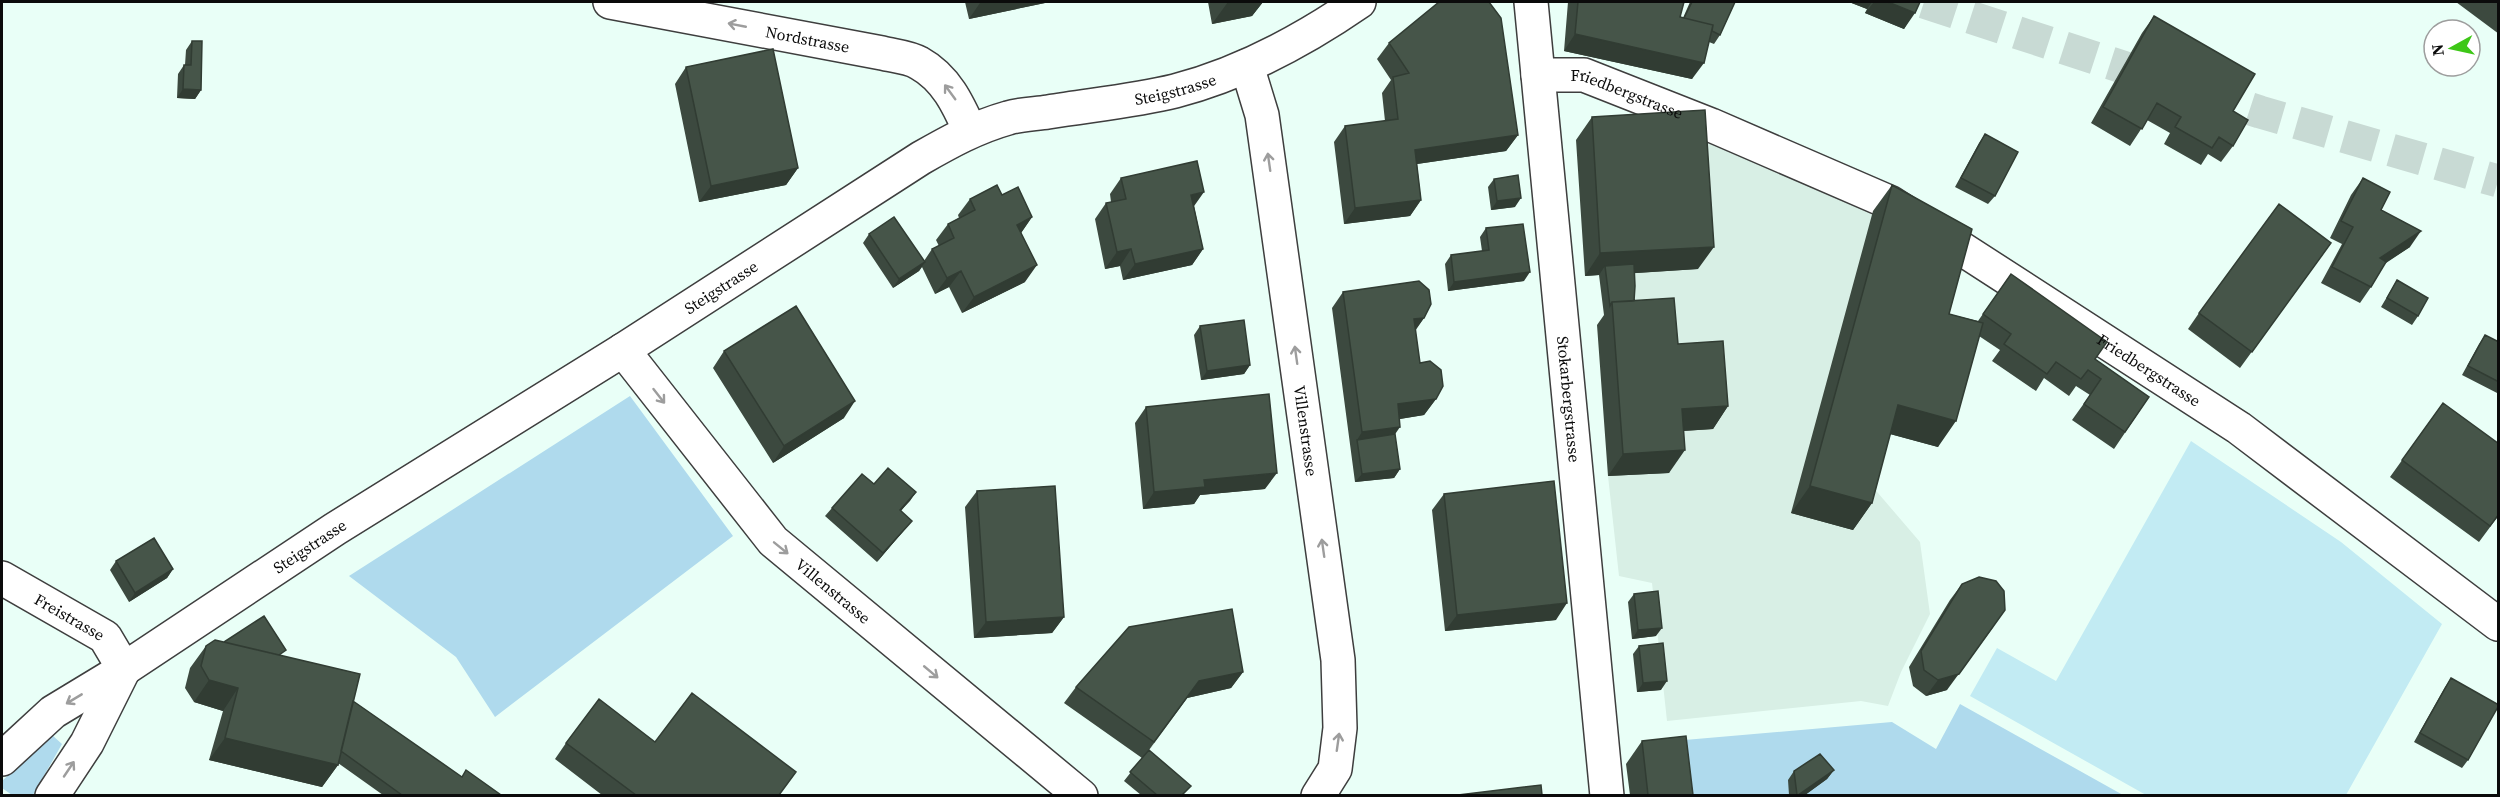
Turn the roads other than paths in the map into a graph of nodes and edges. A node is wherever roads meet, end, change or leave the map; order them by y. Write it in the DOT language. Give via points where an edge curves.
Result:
graph roads {
  1 [pos="610,2"];
  2 [pos="1359,2"];
  3 [pos="1531,2"];
  4 [pos="1246,66"];
  5 [pos="1538,75"];
  6 [pos="970,131"];
  7 [pos="623,350"];
  8 [pos="2,578"];
  9 [pos="2499,624"];
  10 [pos="124,669"];
  11 [pos="2,759"];
  12 [pos="52,795"];
  13 [pos="1081,795"];
  14 [pos="1318,795"];
  15 [pos="1607,795"];
  6 -- 1 [label="street, Nordstrasse, one-way" via="954,97 939,78 918,62"];
  2 -- 4 [label="street, Steigstrasse"];
  3 -- 5 [label="street, Stokarbergstrasse"];
  4 -- 6 [label="street, Steigstrasse" via="1174,91 1010,117"];
  14 -- 4 [label="street, Villenstrasse, one-way" via="1335,769 1340,728 1338,660 1262,115"];
  5 -- 9 [label="street, Friedbergstrasse" via="1584,75 1891,203 2239,428"];
  5 -- 15 [label="street, Stokarbergstrasse"];
  6 -- 7 [label="street, Steigstrasse" via="921,158"];
  7 -- 10 [label="street, Steigstrasse" via="335,529"];
  7 -- 13 [label="street, Villenstrasse, one-way" via="773,541"];
  8 -- 10 [label="street, Freistrasse" via="105,637"];
  10 -- 11 [label="street, Steigstrasse, one-way" via="53,712"];
  12 -- 10 [label="street, Steigstrasse, one-way" via="87,743"];
}
